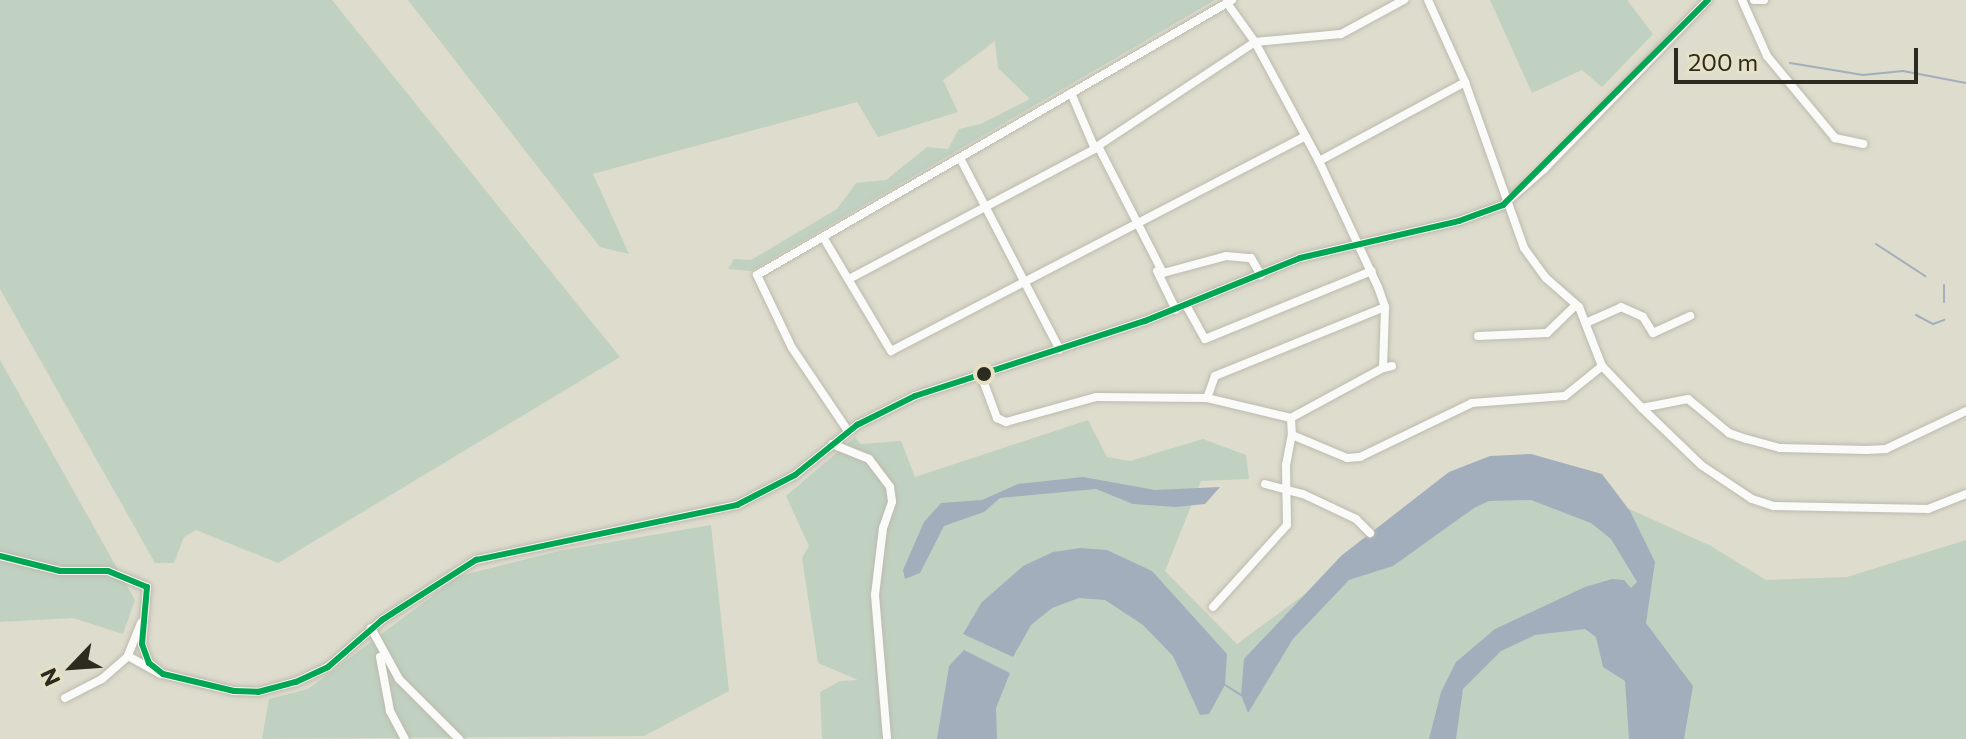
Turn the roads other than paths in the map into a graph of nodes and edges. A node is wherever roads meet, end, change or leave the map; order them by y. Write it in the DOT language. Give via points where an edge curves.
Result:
graph roads {
  1 [pos="1404,0"];
  2 [pos="1428,0"];
  3 [pos="1708,0"];
  4 [pos="1742,0"];
  5 [pos="1754,0"];
  6 [pos="1764,0"];
  7 [pos="1230,2"];
  8 [pos="1255,42"];
  9 [pos="1465,82"];
  10 [pos="1070,94"];
  11 [pos="1306,136"];
  12 [pos="1863,144"];
  13 [pos="1097,148"];
  14 [pos="960,158"];
  15 [pos="1319,161"];
  16 [pos="1509,201"];
  17 [pos="987,208"];
  18 [pos="1136,224"];
  19 [pos="823,237"];
  20 [pos="1357,241"];
  21 [pos="1372,271"];
  22 [pos="1261,275"];
  23 [pos="849,279"];
  24 [pos="1027,281"];
  25 [pos="1186,305"];
  26 [pos="1576,305"];
  27 [pos="1385,307"];
  28 [pos="1176,310"];
  29 [pos="1690,316"];
  30 [pos="1588,322"];
  31 [pos="1478,336"];
  32 [pos="1060,350"];
  33 [pos="1602,366"];
  34 [pos="981,375"];
  35 [pos="1207,398"];
  36 [pos="1642,408"];
  37 [pos="1966,411"];
  38 [pos="1291,418"];
  39 [pos="848,431"];
  40 [pos="1292,435"];
  41 [pos="832,444"];
  42 [pos="1265,484"];
  43 [pos="1285,489"];
  44 [pos="1966,494"];
  45 [pos="1370,533"];
  46 [pos="0,556"];
  47 [pos="1213,607"];
  48 [pos="141,622"];
  49 [pos="371,628"];
  50 [pos="378,645"];
  51 [pos="128,656"];
  52 [pos="163,674"];
  53 [pos="65,698"];
  54 [pos="405,739"];
  55 [pos="459,739"];
  56 [pos="887,739"];
  1 -- 8 [label="street" via="1341,34"];
  2 -- 9 [label="street"];
  3 -- 16 [label="street"];
  4 -- 12 [label="street" via="1767,56 1835,138"];
  5 -- 6 [label="street"];
  7 -- 8 [label="street"];
  7 -- 10 [label="street"];
  8 -- 11 [label="street"];
  8 -- 13 [label="street"];
  9 -- 15 [label="street"];
  9 -- 16 [label="street"];
  10 -- 13 [label="street"];
  10 -- 14 [label="street"];
  11 -- 15 [label="street"];
  11 -- 18 [label="street"];
  13 -- 17 [label="street"];
  13 -- 18 [label="street"];
  14 -- 17 [label="street"];
  14 -- 19 [label="street"];
  15 -- 20 [label="street"];
  16 -- 20 [label="street" via="1459,221"];
  16 -- 26 [label="street" via="1531,260"];
  17 -- 23 [label="street"];
  17 -- 24 [label="street"];
  18 -- 22 [label="street" via="1163,273 1226,256 1251,258"];
  18 -- 24 [label="street"];
  18 -- 28 [label="street"];
  19 -- 23 [label="street"];
  19 -- 39 [label="street" via="757,275 792,348"];
  20 -- 21 [label="street"];
  20 -- 22 [label="street"];
  21 -- 25 [label="street" via="1205,339"];
  21 -- 27 [label="street"];
  22 -- 25 [label="street"];
  23 -- 24 [label="street" via="891,351"];
  24 -- 32 [label="street"];
  25 -- 28 [label="street"];
  26 -- 30 [label="street"];
  26 -- 31 [label="street" via="1547,333"];
  27 -- 35 [label="street" via="1215,376"];
  27 -- 38 [label="street" via="1388,367"];
  28 -- 32 [label="street"];
  29 -- 30 [label="street" via="1653,333 1643,317 1621,307"];
  30 -- 33 [label="street"];
  32 -- 34 [label="street"];
  33 -- 36 [label="street"];
  33 -- 40 [label="street" via="1565,396 1472,403 1360,457 1347,458"];
  34 -- 35 [label="street" via="997,418 1006,422 1096,397"];
  34 -- 39 [label="street" via="915,396"];
  35 -- 38 [label="street"];
  36 -- 37 [label="street" via="1688,399 1729,433 1746,439 1780,448 1841,450 1886,449"];
  36 -- 44 [label="street" via="1701,465 1752,499 1774,506 1928,509"];
  38 -- 40 [label="street"];
  39 -- 41 [label="street"];
  40 -- 43 [label="street"];
  41 -- 49 [label="street" via="795,475 737,505 476,560"];
  41 -- 56 [label="street" via="869,459 890,487 892,502 883,528 875,595"];
  42 -- 43 [label="street"];
  43 -- 45 [label="street" via="1356,519"];
  43 -- 47 [label="street" via="1283,533"];
  46 -- 48 [label="street" via="26,566 131,576 150,595"];
  48 -- 51 [label="street"];
  48 -- 52 [label="street" via="149,663"];
  49 -- 50 [label="street"];
  49 -- 52 [label="street" via="328,667 275,689 234,691"];
  50 -- 54 [label="street" via="390,711"];
  50 -- 55 [label="street" via="399,679"];
  51 -- 52 [label="street" via="134,664"];
  51 -- 53 [label="street" via="102,679"];
}
